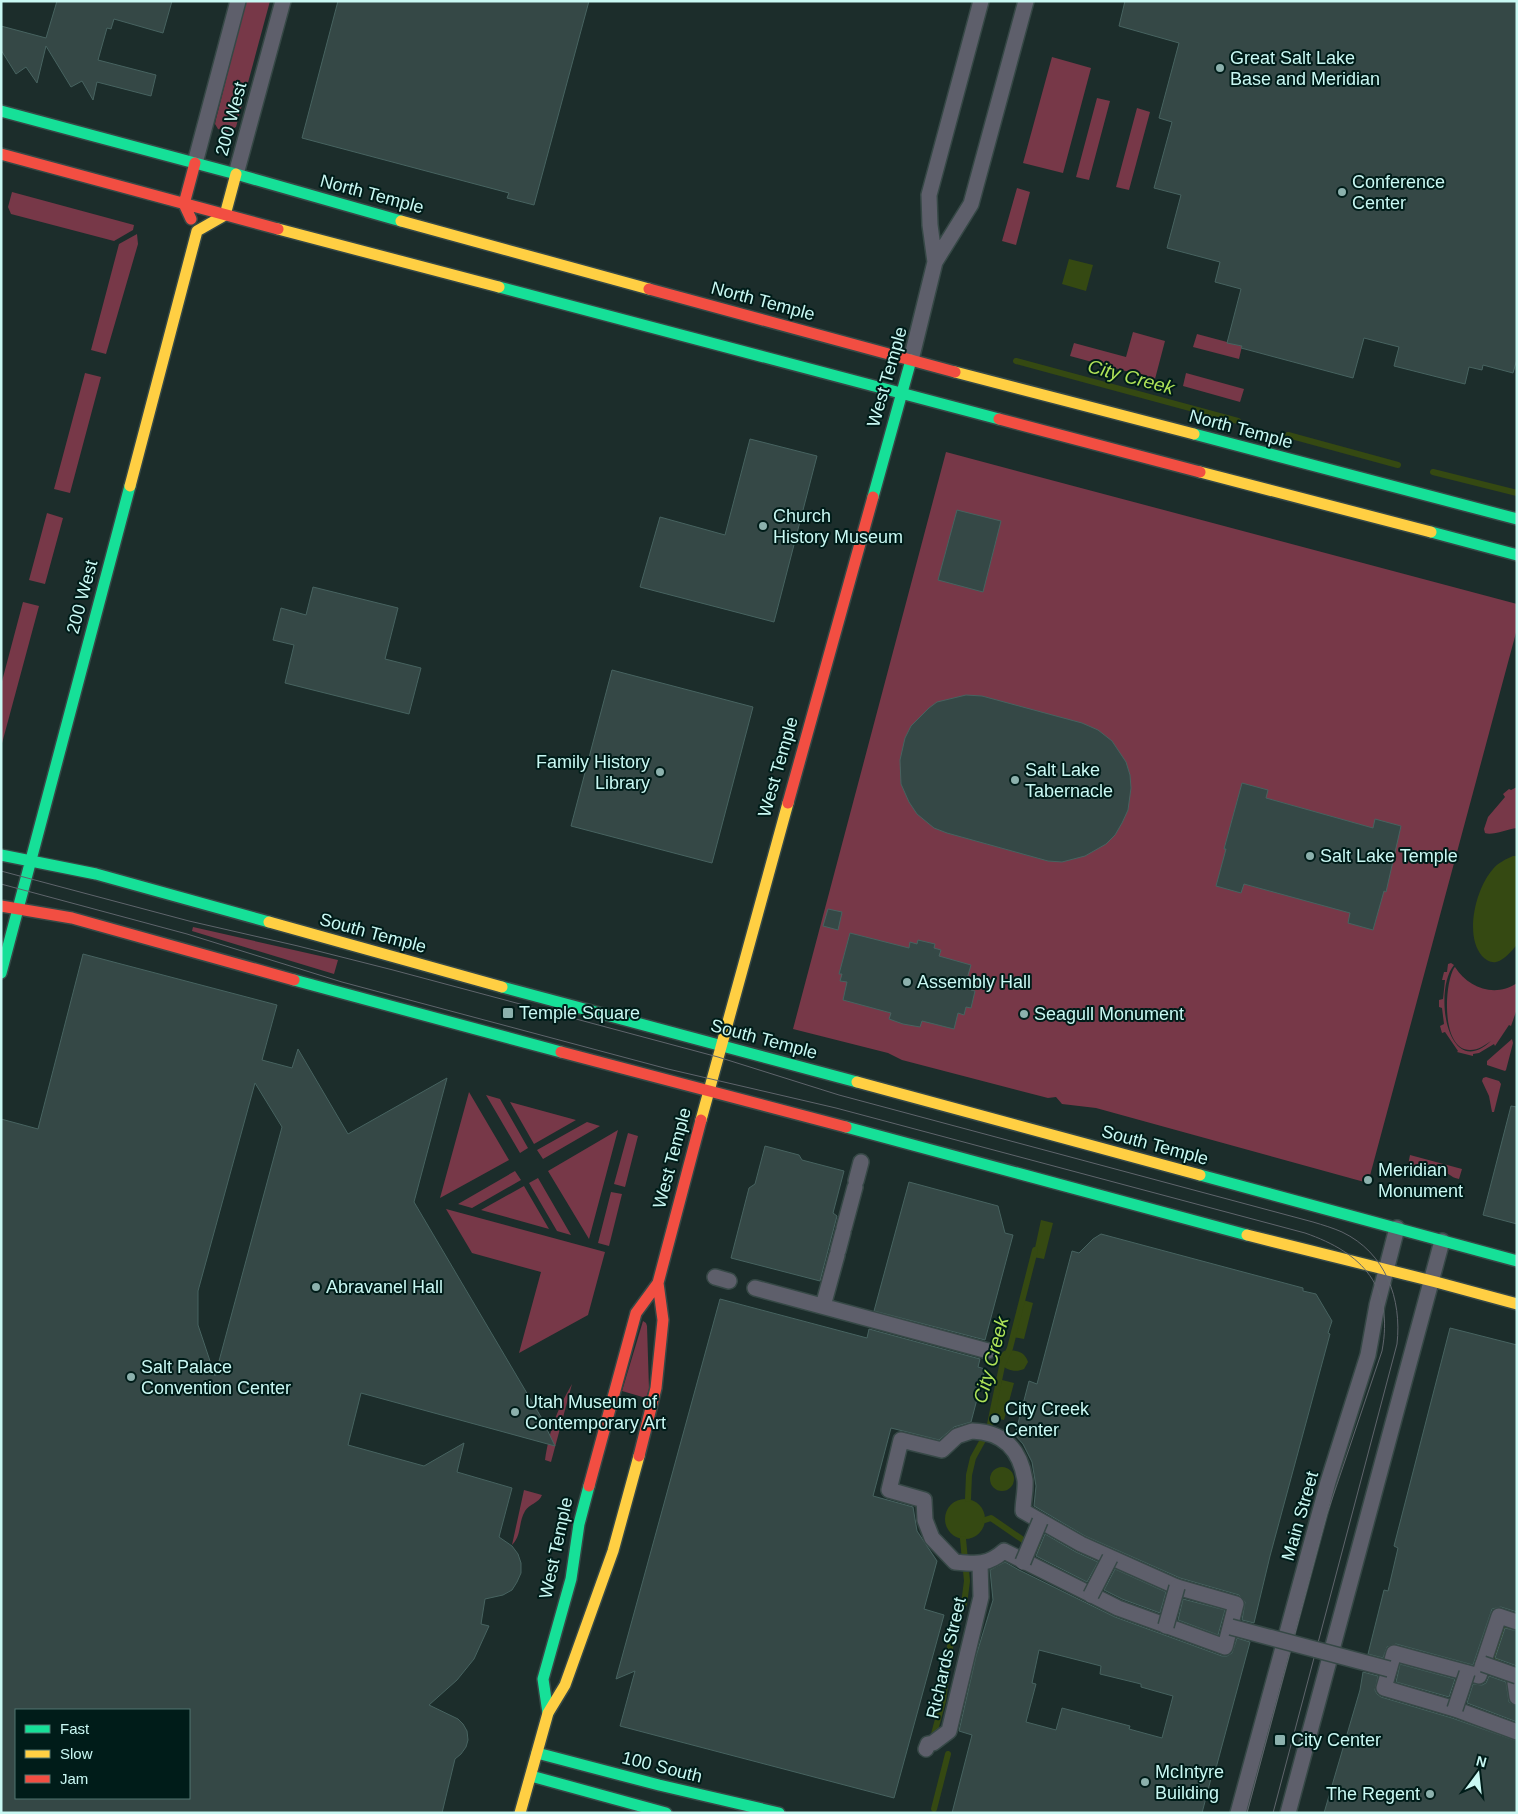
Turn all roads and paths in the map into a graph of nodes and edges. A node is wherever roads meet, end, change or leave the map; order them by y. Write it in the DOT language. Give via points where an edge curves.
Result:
graph roads {
  1 [pos="238,1"];
  2 [pos="282,1"];
  3 [pos="981,1"];
  4 [pos="1026,1"];
  5 [pos="1,111"];
  6 [pos="1,154"];
  7 [pos="195,163"];
  8 [pos="236,174"];
  9 [pos="184,204"];
  10 [pos="225,215"];
  11 [pos="198,231"];
  12 [pos="935,262"];
  13 [pos="911,360"];
  14 [pos="902,392"];
  15 [pos="1517,520"];
  16 [pos="1517,555"];
  17 [pos="1,855"];
  18 [pos="32,860"];
  19 [pos="1,906"];
  20 [pos="18,909"];
  21 [pos="1,973"];
  22 [pos="721,1045"];
  23 [pos="709,1091"];
  24 [pos="861,1162"];
  25 [pos="1397,1228"];
  26 [pos="1442,1241"];
  27 [pos="1517,1261"];
  28 [pos="1386,1270"];
  29 [pos="1432,1281"];
  30 [pos="658,1282"];
  31 [pos="755,1288"];
  32 [pos="1517,1304"];
  33 [pos="823,1306"];
  34 [pos="988,1351"];
  35 [pos="1035,1523"];
  36 [pos="1014,1548"];
  37 [pos="1110,1558"];
  38 [pos="1023,1562"];
  39 [pos="980,1564"];
  40 [pos="1176,1587"];
  41 [pos="1091,1595"];
  42 [pos="1235,1610"];
  43 [pos="1517,1622"];
  44 [pos="1166,1626"];
  45 [pos="1517,1632"];
  46 [pos="1229,1634"];
  47 [pos="1483,1664"];
  48 [pos="1389,1670"];
  49 [pos="1467,1673"];
  50 [pos="1517,1676"];
  51 [pos="1517,1697"];
  52 [pos="1455,1709"];
  53 [pos="548,1713"];
  54 [pos="1517,1724"];
  55 [pos="1517,1732"];
  56 [pos="926,1749"];
  57 [pos="537,1753"];
  58 [pos="530,1776"];
  59 [pos="520,1813"];
  60 [pos="666,1813"];
  61 [pos="780,1813"];
  62 [pos="1238,1813"];
  63 [pos="1288,1813"];
  1 -- 7 [label="street, 200 West"];
  2 -- 8 [label="street, 200 West"];
  3 -- 12 [label="street, West Temple" via="929,196"];
  4 -- 12 [label="street, West Temple" via="971,204"];
  5 -- 7 [label="main road, North Temple"];
  6 -- 9 [label="main road"];
  7 -- 8 [label="main road, North Temple"];
  7 -- 9 [label="main road, 200 West"];
  8 -- 10 [label="main road, 200 West"];
  8 -- 13 [label="main road, North Temple"];
  9 -- 10 [label="main road"];
  9 -- 11 [label="main road"];
  10 -- 11 [label="main road"];
  10 -- 14 [label="main road"];
  11 -- 18 [label="main road, 200 West"];
  12 -- 13 [label="street, West Temple"];
  13 -- 14 [label="main road, West Temple"];
  13 -- 15 [label="main road, North Temple"];
  14 -- 16 [label="main road"];
  14 -- 22 [label="main road, West Temple"];
  17 -- 18 [label="main road, South Temple"];
  18 -- 20 [label="main road, 200 West"];
  18 -- 22 [label="main road, South Temple" via="96,874"];
  19 -- 20 [label="main road"];
  20 -- 21 [label="main road, 200 West"];
  20 -- 23 [label="main road" via="72,918"];
  22 -- 23 [label="main road, West Temple"];
  22 -- 25 [label="main road, South Temple"];
  23 -- 28 [label="main road" via="1247,1236"];
  23 -- 30 [label="main road, West Temple"];
  24 -- 33 [label="street"];
  25 -- 26 [label="main road, South Temple"];
  25 -- 28 [label="street, Main Street"];
  26 -- 27 [label="main road, South Temple"];
  26 -- 29 [label="street"];
  28 -- 29 [label="main road"];
  28 -- 62 [label="street, Main Street" via="1368,1355 1328,1482"];
  29 -- 32 [label="main road"];
  29 -- 63 [label="street"];
  30 -- 53 [label="main road, West Temple" via="636,1313 579,1524 571,1578 543,1679"];
  30 -- 53 [label="main road, West Temple" via="663,1320 650,1415 613,1552 566,1685"];
  31 -- 33 [label="street"];
  33 -- 34 [label="street"];
  35 -- 37 [label="street"];
  35 -- 38 [label="street, bridge"];
  35 -- 39 [label="street" via="1023,1511 1025,1480 1019,1460 1006,1440 972,1431 957,1436 942,1450 901,1440 889,1490 924,1500 925,1520 932,1538 942,1550 955,1562"];
  35 -- 42 [label="street" via="1117,1568 1171,1591"];
  36 -- 46 [label="street" via="1057,1572 1162,1619"];
  37 -- 40 [label="street"];
  37 -- 41 [label="street, bridge"];
  38 -- 39 [label="street" via="1004,1551 995,1559"];
  38 -- 41 [label="street"];
  39 -- 56 [label="street, Richards Street" via="981,1597 949,1731 928,1744"];
  40 -- 42 [label="street" via="1236,1604"];
  40 -- 44 [label="street, bridge"];
  41 -- 44 [label="street"];
  42 -- 46 [label="street"];
  43 -- 47 [label="street" via="1499,1616"];
  44 -- 46 [label="street" via="1225,1647"];
  45 -- 48 [label="street" via="1506,1627 1484,1684"];
  46 -- 48 [label="street, bridge"];
  47 -- 49 [label="street" via="1479,1676"];
  47 -- 50 [label="street, bridge"];
  48 -- 49 [label="street" via="1394,1653"];
  48 -- 52 [label="street" via="1384,1688"];
  48 -- 54 [label="street"];
  49 -- 52 [label="street, bridge"];
  50 -- 51 [label="street"];
  52 -- 55 [label="street"];
  53 -- 57 [label="main road, West Temple"];
  57 -- 58 [label="main road, West Temple"];
  57 -- 61 [label="main road, 100 South"];
  58 -- 59 [label="main road, West Temple"];
  58 -- 60 [label="main road"];
}
